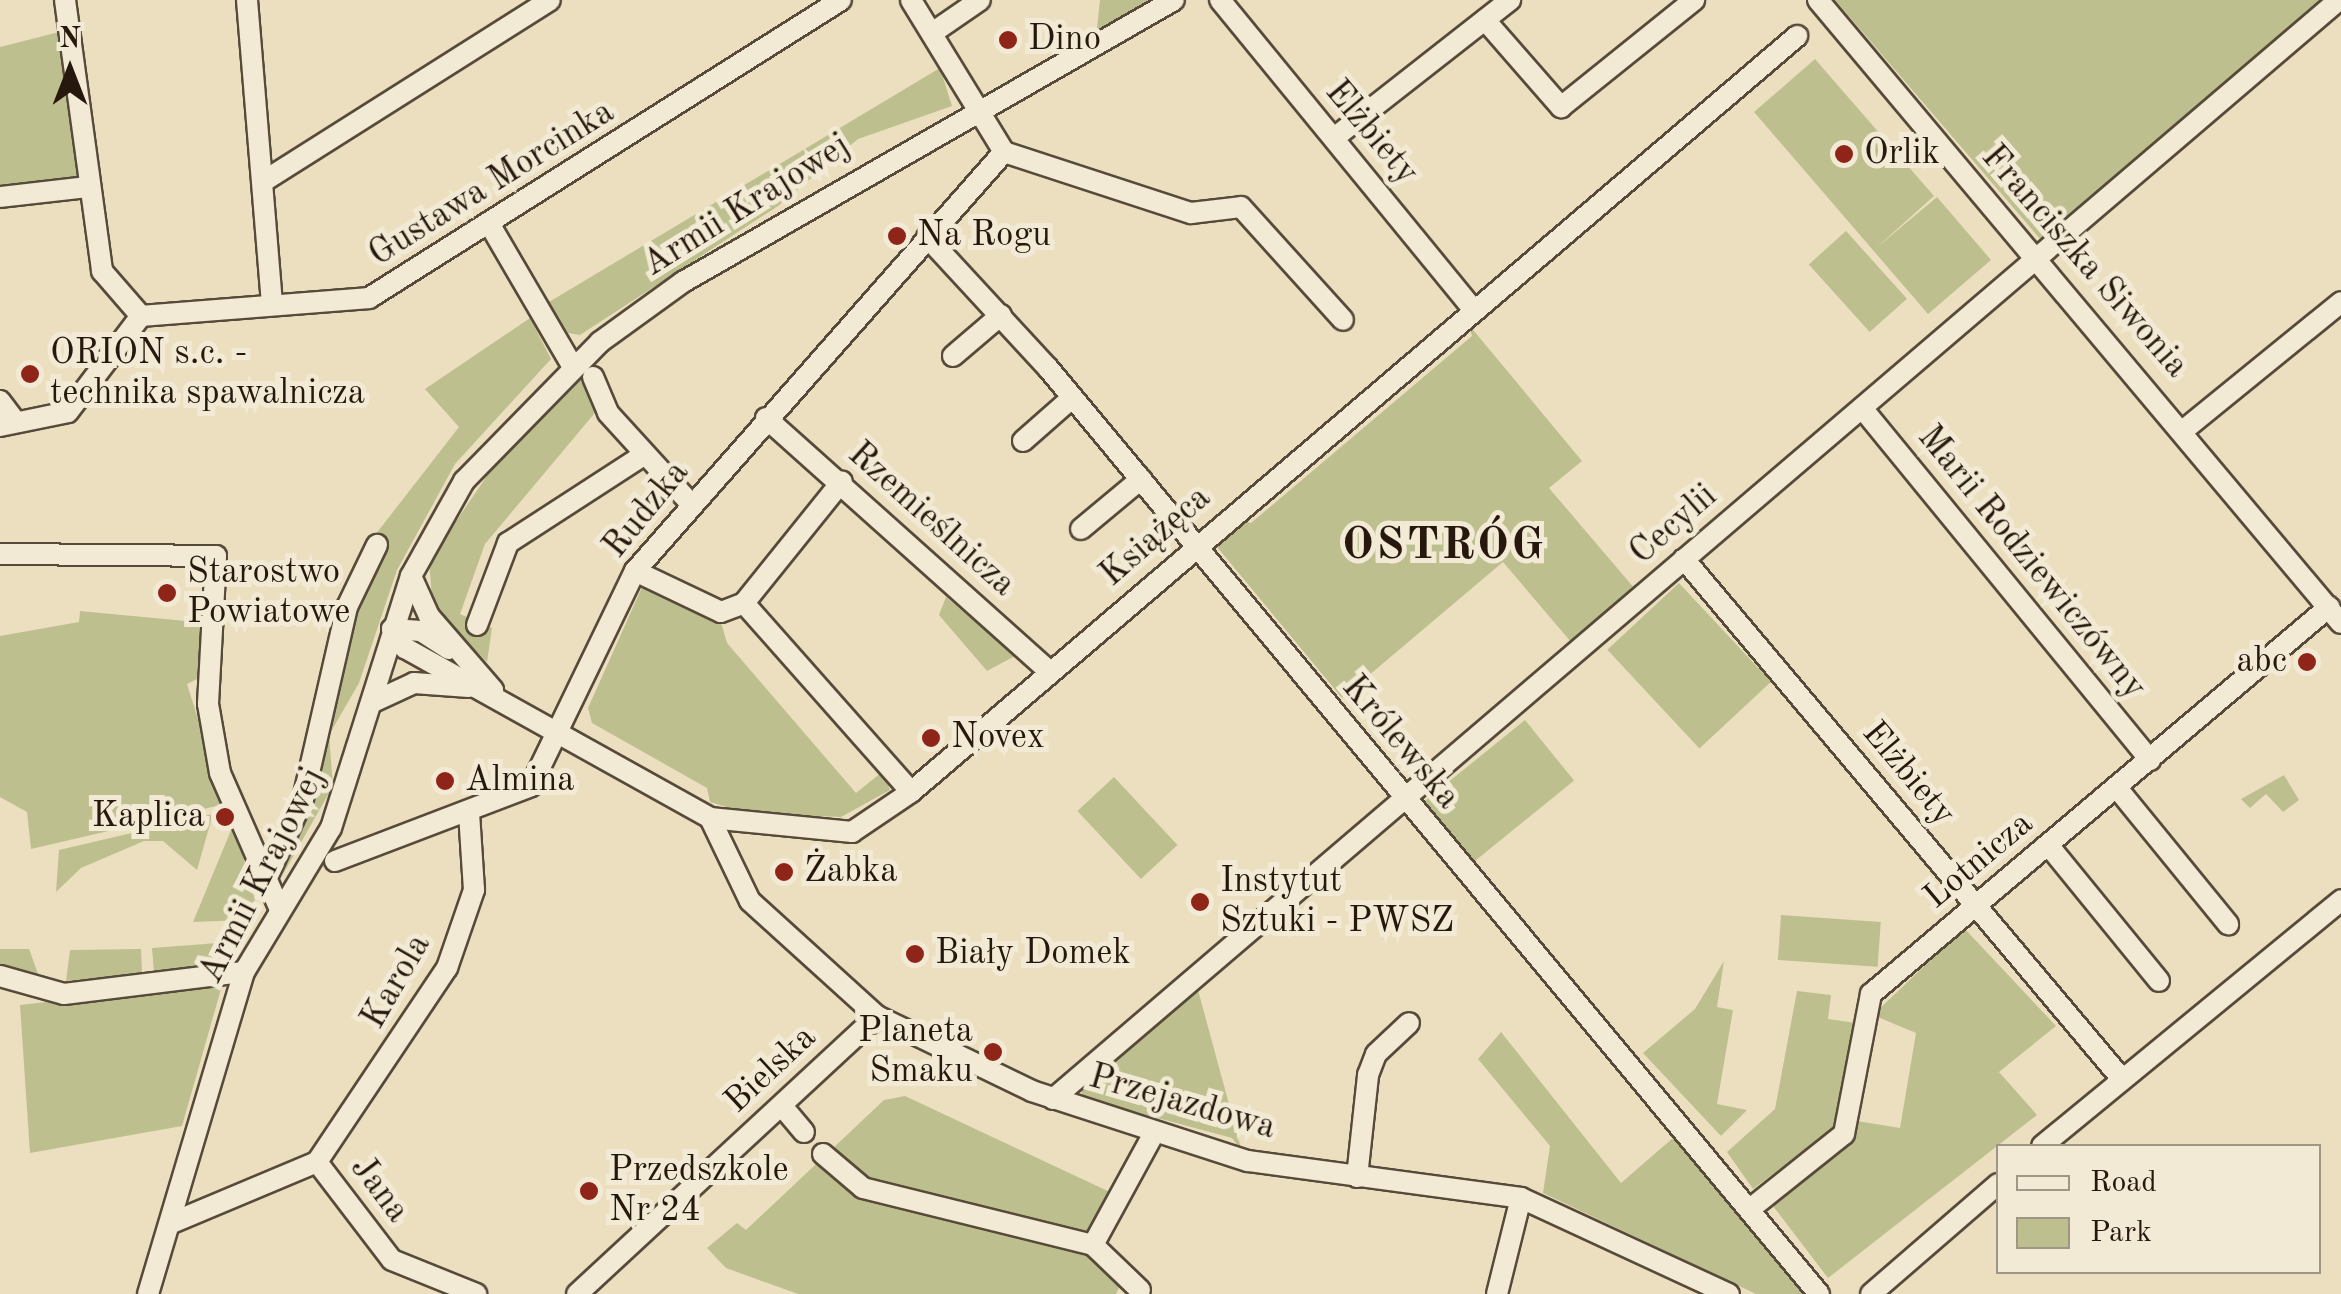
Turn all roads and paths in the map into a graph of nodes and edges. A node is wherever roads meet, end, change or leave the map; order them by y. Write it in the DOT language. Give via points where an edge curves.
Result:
graph roads {
  1 [pos="65,0"];
  2 [pos="247,0"];
  3 [pos="550,0"];
  4 [pos="841,0"];
  5 [pos="912,0"];
  6 [pos="980,0"];
  7 [pos="1174,0"];
  8 [pos="1220,0"];
  9 [pos="1510,0"];
  10 [pos="1694,0"];
  11 [pos="1818,0"];
  12 [pos="2338,0"];
  13 [pos="1485,20"];
  14 [pos="932,33"];
  15 [pos="1798,36"];
  16 [pos="982,108"];
  17 [pos="1334,138"];
  18 [pos="1004,152"];
  19 [pos="264,181"];
  20 [pos="88,187"];
  21 [pos="0,197"];
  22 [pos="490,224"];
  23 [pos="927,237"];
  24 [pos="2037,258"];
  25 [pos="2341,302"];
  26 [pos="272,305"];
  27 [pos="1472,308"];
  28 [pos="1000,315"];
  29 [pos="141,316"];
  30 [pos="1342,320"];
  31 [pos="953,356"];
  32 [pos="573,366"];
  33 [pos="593,377"];
  34 [pos="1072,398"];
  35 [pos="0,401"];
  36 [pos="1862,408"];
  37 [pos="766,418"];
  38 [pos="8,424"];
  39 [pos="2185,430"];
  40 [pos="1023,441"];
  41 [pos="645,454"];
  42 [pos="1141,479"];
  43 [pos="842,482"];
  44 [pos="692,504"];
  45 [pos="1082,530"];
  46 [pos="377,546"];
  47 [pos="1196,546"];
  48 [pos="0,554"];
  49 [pos="1684,559"];
  50 [pos="635,571"];
  51 [pos="411,576"];
  52 [pos="744,603"];
  53 [pos="2335,615"];
  54 [pos="477,626"];
  55 [pos="392,629"];
  56 [pos="467,660"];
  57 [pos="1050,672"];
  58 [pos="489,692"];
  59 [pos="370,702"];
  60 [pos="563,730"];
  61 [pos="2150,760"];
  62 [pos="2118,788"];
  63 [pos="911,792"];
  64 [pos="1404,801"];
  65 [pos="469,813"];
  66 [pos="710,818"];
  67 [pos="2049,846"];
  68 [pos="335,861"];
  69 [pos="268,875"];
  70 [pos="2341,900"];
  71 [pos="1978,906"];
  72 [pos="280,910"];
  73 [pos="2228,924"];
  74 [pos="244,972"];
  75 [pos="0,976"];
  76 [pos="2159,981"];
  77 [pos="877,1016"];
  78 [pos="1409,1022"];
  79 [pos="2121,1078"];
  80 [pos="1053,1099"];
  81 [pos="782,1106"];
  82 [pos="804,1132"];
  83 [pos="1153,1136"];
  84 [pos="2044,1144"];
  85 [pos="823,1154"];
  86 [pos="316,1162"];
  87 [pos="1358,1177"];
  88 [pos="1996,1186"];
  89 [pos="1520,1198"];
  90 [pos="1750,1209"];
  91 [pos="174,1222"];
  92 [pos="1093,1245"];
  93 [pos="1140,1290"];
  94 [pos="148,1294"];
  95 [pos="476,1294"];
  96 [pos="577,1294"];
  97 [pos="1497,1294"];
  98 [pos="1728,1294"];
  99 [pos="1819,1294"];
  100 [pos="1871,1294"];
  1 -- 20 [label="street"];
  2 -- 19 [label="street"];
  3 -- 19 [label="street"];
  4 -- 22 [label="street, Gustawa Morcinka"];
  5 -- 14 [label="street"];
  6 -- 14 [label="street"];
  7 -- 16 [label="street" via="1112,43"];
  8 -- 17 [label="street, Elżbiety"];
  9 -- 13 [label="street"];
  10 -- 13 [label="street" via="1561,108"];
  11 -- 24 [label="street, Franciszka Siwonia"];
  12 -- 24 [label="street, Cecylii"];
  13 -- 17 [label="street"];
  14 -- 16 [label="street"];
  15 -- 27 [label="street, Książęca"];
  16 -- 18 [label="street"];
  16 -- 32 [label="street, Armii Krajowej" via="682,282"];
  17 -- 27 [label="street, Elżbiety"];
  18 -- 23 [label="street, Rudzka"];
  18 -- 30 [label="street" via="1190,213 1241,207"];
  19 -- 26 [label="street"];
  20 -- 21 [label="street"];
  20 -- 29 [label="street" via="105,282"];
  22 -- 26 [label="street, Gustawa Morcinka" via="369,298"];
  22 -- 32 [label="street"];
  23 -- 28 [label="street, Królewska"];
  23 -- 37 [label="street, Rudzka"];
  24 -- 36 [label="street, Cecylii"];
  24 -- 39 [label="street, Franciszka Siwonia"];
  25 -- 39 [label="street, Franciszka Siwonia"];
  26 -- 29 [label="street, Gustawa Morcinka"];
  27 -- 47 [label="street, Książęca"];
  28 -- 31 [label="street"];
  28 -- 34 [label="street, Królewska"];
  29 -- 38 [label="street" via="68,412"];
  32 -- 51 [label="street, Armii Krajowej" via="464,481"];
  33 -- 41 [label="street" via="602,405"];
  34 -- 40 [label="street"];
  34 -- 42 [label="street, Królewska"];
  35 -- 38 [label="street"];
  36 -- 49 [label="street, Cecylii"];
  36 -- 61 [label="street, Marii Rodziewiczówny"];
  37 -- 43 [label="street, Rzemieślnicza"];
  37 -- 44 [label="street, Rudzka"];
  39 -- 53 [label="street, Franciszka Siwonia"];
  41 -- 44 [label="street"];
  41 -- 54 [label="street" via="508,543"];
  42 -- 45 [label="street"];
  42 -- 47 [label="street, Królewska"];
  43 -- 52 [label="street"];
  43 -- 57 [label="street, Rzemieślnicza"];
  44 -- 50 [label="street, Rudzka"];
  46 -- 69 [label="street" via="347,606 303,799"];
  47 -- 57 [label="street, Książęca"];
  47 -- 64 [label="street, Królewska"];
  48 -- 69 [label="street" via="216,556 208,704 220,773"];
  49 -- 64 [label="street, Cecylii"];
  49 -- 71 [label="street, Elżbiety"];
  50 -- 52 [label="street" via="721,612"];
  50 -- 60 [label="street, Rudzka"];
  51 -- 55 [label="street, Armii Krajowej"];
  51 -- 56 [label="street, Książęca" via="429,616"];
  52 -- 63 [label="street"];
  53 -- 61 [label="street, Lotnicza"];
  55 -- 56 [label="street, Książęca" via="421,631"];
  55 -- 58 [label="street, Książęca" via="405,648"];
  55 -- 59 [label="street, Armii Krajowej"];
  56 -- 58 [label="street, Książęca"];
  57 -- 63 [label="street, Książęca"];
  58 -- 59 [label="street, Książęca" via="414,683"];
  58 -- 60 [label="street, Książęca"];
  59 -- 72 [label="street, Armii Krajowej" via="331,828"];
  60 -- 65 [label="street, Rudzka" via="531,786"];
  60 -- 66 [label="street, Książęca"];
  61 -- 62 [label="street, Lotnicza"];
  62 -- 67 [label="street, Lotnicza"];
  62 -- 73 [label="street"];
  63 -- 66 [label="street, Książęca" via="852,832"];
  64 -- 80 [label="street, Cecylii"];
  64 -- 90 [label="street, Królewska"];
  65 -- 68 [label="street, Rudzka"];
  65 -- 86 [label="street, Karola" via="474,890 448,968"];
  66 -- 77 [label="street, Przejazdowa" via="750,901"];
  67 -- 71 [label="street, Lotnicza"];
  67 -- 76 [label="street"];
  69 -- 72 [label="street"];
  70 -- 79 [label="street"];
  71 -- 79 [label="street, Elżbiety"];
  71 -- 90 [label="street, Lotnicza" via="1871,994 1844,1134"];
  72 -- 74 [label="street, Armii Krajowej"];
  74 -- 75 [label="street" via="64,994"];
  74 -- 91 [label="street, Armii Krajowej"];
  77 -- 80 [label="street, Przejazdowa"];
  77 -- 81 [label="street, Bielska"];
  78 -- 87 [label="street" via="1376,1054 1368,1076"];
  79 -- 84 [label="street"];
  80 -- 83 [label="street, Przejazdowa"];
  81 -- 82 [label="street"];
  81 -- 96 [label="street, Bielska"];
  83 -- 87 [label="street, Przejazdowa"];
  83 -- 92 [label="street"];
  85 -- 92 [label="street" via="863,1188"];
  86 -- 91 [label="street, Jana"];
  86 -- 95 [label="street, Jana" via="392,1260"];
  87 -- 89 [label="street, Przejazdowa"];
  88 -- 100 [label="street"];
  89 -- 97 [label="street"];
  89 -- 98 [label="street, Przejazdowa"];
  90 -- 99 [label="street, Królewska"];
  91 -- 94 [label="street, Armii Krajowej"];
  92 -- 93 [label="street"];
}
